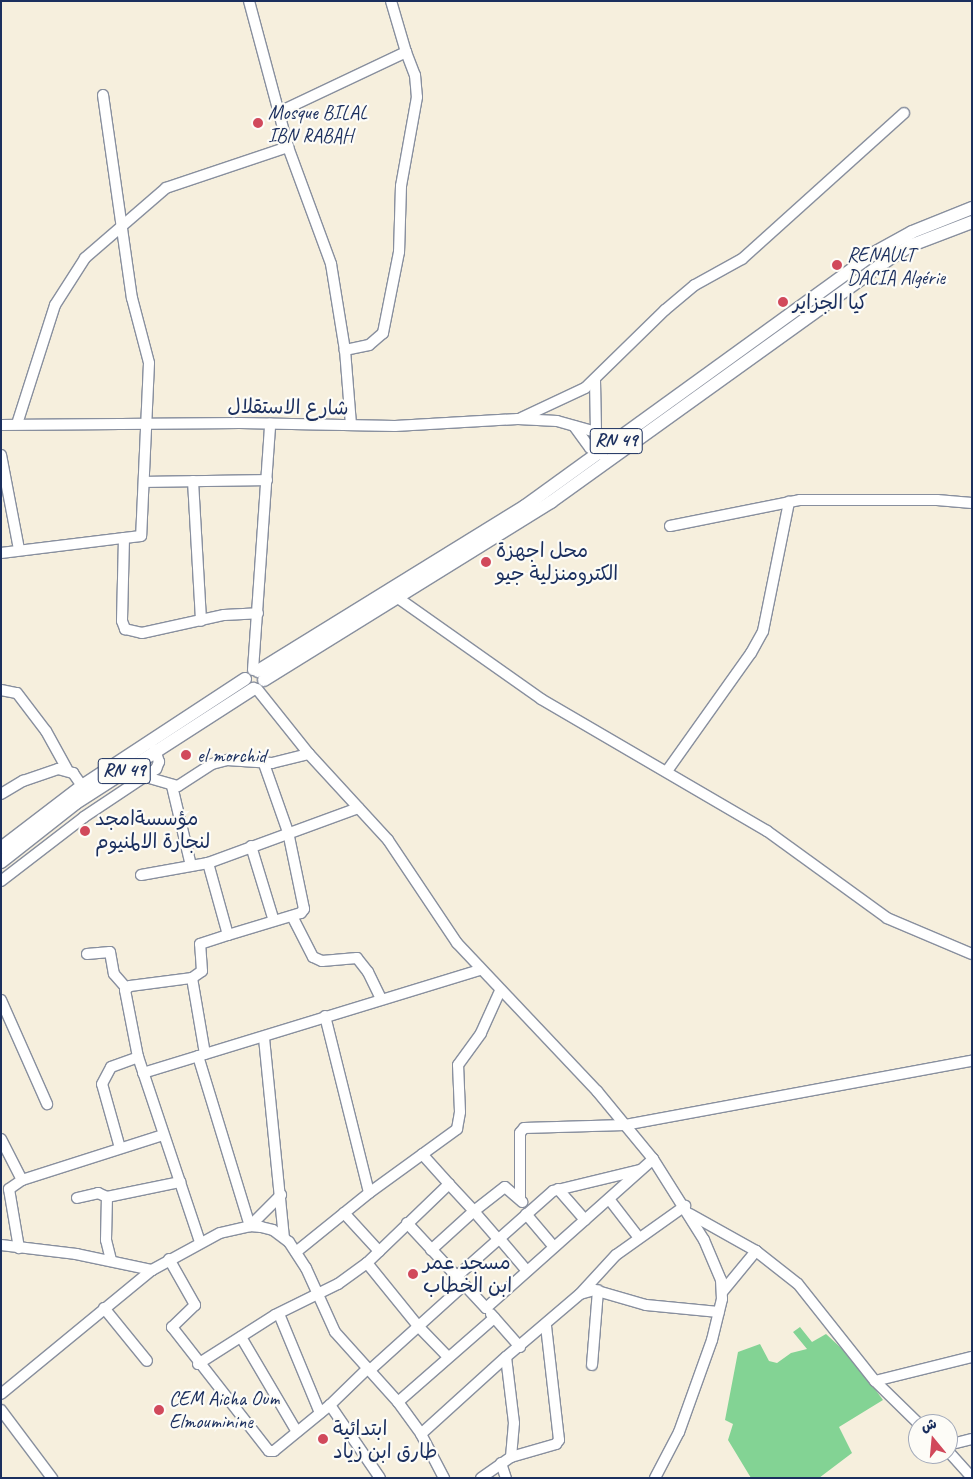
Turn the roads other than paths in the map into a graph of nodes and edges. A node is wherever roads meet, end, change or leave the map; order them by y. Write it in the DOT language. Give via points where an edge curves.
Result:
graph roads {
  1 [pos="249,1"];
  2 [pos="391,1"];
  3 [pos="406,52"];
  4 [pos="103,95"];
  5 [pos="277,113"];
  6 [pos="904,113"];
  7 [pos="288,147"];
  8 [pos="972,208"];
  9 [pos="972,222"];
  10 [pos="123,226"];
  11 [pos="345,350"];
  12 [pos="595,380"];
  13 [pos="518,419"];
  14 [pos="147,423"];
  15 [pos="17,424"];
  16 [pos="270,424"];
  17 [pos="1,425"];
  18 [pos="351,425"];
  19 [pos="574,426"];
  20 [pos="596,432"];
  21 [pos="620,445"];
  22 [pos="598,453"];
  23 [pos="1,455"];
  24 [pos="612,460"];
  25 [pos="267,480"];
  26 [pos="193,481"];
  27 [pos="145,482"];
  28 [pos="789,502"];
  29 [pos="972,503"];
  30 [pos="670,526"];
  31 [pos="124,538"];
  32 [pos="19,549"];
  33 [pos="1,553"];
  34 [pos="398,598"];
  35 [pos="258,613"];
  36 [pos="201,621"];
  37 [pos="255,680"];
  38 [pos="1,690"];
  39 [pos="155,750"];
  40 [pos="308,754"];
  41 [pos="264,764"];
  42 [pos="67,769"];
  43 [pos="667,771"];
  44 [pos="146,777"];
  45 [pos="82,786"];
  46 [pos="172,786"];
  47 [pos="1,794"];
  48 [pos="358,808"];
  49 [pos="288,832"];
  50 [pos="252,846"];
  51 [pos="1,848"];
  52 [pos="1,862"];
  53 [pos="208,863"];
  54 [pos="191,866"];
  55 [pos="141,875"];
  56 [pos="1,881"];
  57 [pos="292,916"];
  58 [pos="274,921"];
  59 [pos="228,935"];
  60 [pos="87,954"];
  61 [pos="972,954"];
  62 [pos="480,970"];
  63 [pos="192,978"];
  64 [pos="126,988"];
  65 [pos="500,991"];
  66 [pos="1,1000"];
  67 [pos="381,1000"];
  68 [pos="325,1016"];
  69 [pos="264,1038"];
  70 [pos="201,1055"];
  71 [pos="138,1057"];
  72 [pos="972,1062"];
  73 [pos="143,1073"];
  74 [pos="47,1104"];
  75 [pos="626,1126"];
  76 [pos="163,1135"];
  77 [pos="1,1139"];
  78 [pos="120,1148"];
  79 [pos="422,1154"];
  80 [pos="653,1159"];
  81 [pos="641,1170"];
  82 [pos="22,1180"];
  83 [pos="180,1182"];
  84 [pos="449,1184"];
  85 [pos="558,1189"];
  86 [pos="369,1192"];
  87 [pos="281,1195"];
  88 [pos="107,1197"];
  89 [pos="77,1198"];
  90 [pos="608,1199"];
  91 [pos="520,1200"];
  92 [pos="687,1210"];
  93 [pos="474,1211"];
  94 [pos="528,1212"];
  95 [pos="344,1213"];
  96 [pos="585,1220"];
  97 [pos="407,1223"];
  98 [pos="250,1226"];
  99 [pos="284,1237"];
  100 [pos="639,1238"];
  101 [pos="498,1239"];
  102 [pos="200,1242"];
  103 [pos="1,1246"];
  104 [pos="554,1247"];
  105 [pos="19,1248"];
  106 [pos="431,1250"];
  107 [pos="379,1251"];
  108 [pos="756,1251"];
  109 [pos="296,1252"];
  110 [pos="169,1259"];
  111 [pos="111,1260"];
  112 [pos="367,1263"];
  113 [pos="152,1270"];
  114 [pos="527,1271"];
  115 [pos="456,1277"];
  116 [pos="464,1285"];
  117 [pos="598,1290"];
  118 [pos="723,1291"];
  119 [pos="318,1294"];
  120 [pos="580,1294"];
  121 [pos="104,1308"];
  122 [pos="486,1308"];
  123 [pos="719,1312"];
  124 [pos="278,1314"];
  125 [pos="494,1318"];
  126 [pos="418,1326"];
  127 [pos="546,1326"];
  128 [pos="242,1336"];
  129 [pos="520,1347"];
  130 [pos="448,1357"];
  131 [pos="506,1357"];
  132 [pos="972,1357"];
  133 [pos="147,1361"];
  134 [pos="198,1364"];
  135 [pos="592,1365"];
  136 [pos="369,1369"];
  137 [pos="875,1381"];
  138 [pos="1,1394"];
  139 [pos="398,1402"];
  140 [pos="330,1405"];
  141 [pos="1,1410"];
  142 [pos="320,1413"];
  143 [pos="910,1414"];
  144 [pos="297,1432"];
  145 [pos="420,1434"];
  146 [pos="972,1439"];
  147 [pos="958,1442"];
  148 [pos="510,1457"];
  149 [pos="501,1463"];
  150 [pos="958,1463"];
  151 [pos="656,1477"];
  152 [pos="52,1478"];
  153 [pos="380,1478"];
  154 [pos="444,1478"];
  155 [pos="481,1478"];
  156 [pos="506,1478"];
  157 [pos="972,1478"];
  1 -- 5 [label="street"];
  2 -- 3 [label="street"];
  3 -- 5 [label="street"];
  3 -- 11 [label="street" via="415,74 417,97 401,186 399,252 386,320 383,333 376,342"];
  4 -- 10 [label="street"];
  5 -- 7 [label="street"];
  6 -- 12 [label="street" via="742,259 701,281 665,310"];
  7 -- 10 [label="street" via="174,184 152,197"];
  7 -- 11 [label="street" via="331,264"];
  8 -- 21 [label="main road, RN 49" via="912,232 874,253"];
  9 -- 21 [label="main road, RN 49" via="921,242 886,261"];
  10 -- 14 [label="street" via="132,298 149,363"];
  10 -- 15 [label="street" via="85,258 59,294"];
  11 -- 18 [label="street"];
  12 -- 13 [label="street" via="570,396"];
  12 -- 20 [label="street"];
  13 -- 18 [label="street, شارع الاستقلال" via="448,426"];
  13 -- 19 [label="street, شارع الاستقلال"];
  14 -- 15 [label="street, شارع الاستقلال"];
  14 -- 16 [label="street, شارع الاستقلال"];
  14 -- 27 [label="street"];
  15 -- 17 [label="street, شارع الاستقلال"];
  16 -- 18 [label="street, شارع الاستقلال"];
  16 -- 25 [label="street"];
  19 -- 20 [label="street, شارع الاستقلال"];
  19 -- 22 [label="street"];
  20 -- 21 [label="street, شارع الاستقلال"];
  21 -- 22 [label="main road, RN 49"];
  21 -- 24 [label="main road, RN 49"];
  22 -- 24 [label="street"];
  22 -- 37 [label="main road, RN 49" via="493,527"];
  23 -- 32 [label="street"];
  24 -- 34 [label="main road, RN 49" via="508,531"];
  25 -- 26 [label="street"];
  25 -- 35 [label="street"];
  26 -- 27 [label="street"];
  26 -- 36 [label="street"];
  27 -- 31 [label="street" via="141,536"];
  28 -- 29 [label="street" via="850,499"];
  28 -- 30 [label="street"];
  28 -- 43 [label="street" via="763,630 751,653"];
  31 -- 32 [label="street"];
  31 -- 36 [label="street" via="122,621 125,629 142,633"];
  32 -- 33 [label="street"];
  34 -- 37 [label="main road, RN 49"];
  34 -- 43 [label="street" via="541,700"];
  35 -- 36 [label="street" via="224,615"];
  35 -- 37 [label="street"];
  37 -- 39 [label="main road, RN 49"];
  37 -- 40 [label="street"];
  37 -- 45 [label="main road, RN 49"];
  38 -- 42 [label="street" via="17,692 46,731"];
  39 -- 44 [label="street" via="158,766"];
  39 -- 52 [label="main road, RN 49" via="76,803"];
  40 -- 41 [label="street"];
  40 -- 48 [label="street"];
  41 -- 46 [label="street" via="226,760 212,764 183,784"];
  41 -- 49 [label="street"];
  42 -- 45 [label="street"];
  42 -- 47 [label="street" via="34,776"];
  43 -- 61 [label="street" via="767,831 887,918"];
  44 -- 46 [label="street"];
  44 -- 56 [label="street" via="77,822"];
  45 -- 51 [label="main road, RN 49"];
  46 -- 54 [label="street"];
  48 -- 49 [label="street"];
  48 -- 62 [label="street" via="388,840 448,930"];
  49 -- 50 [label="street"];
  49 -- 57 [label="street" via="304,909"];
  50 -- 53 [label="street"];
  50 -- 58 [label="street"];
  53 -- 54 [label="street"];
  53 -- 59 [label="street"];
  54 -- 55 [label="street"];
  57 -- 58 [label="street"];
  57 -- 67 [label="street" via="313,957 322,961 357,958 368,972"];
  58 -- 59 [label="street"];
  59 -- 63 [label="street" via="199,945 202,969"];
  60 -- 64 [label="street" via="110,952 114,974"];
  62 -- 65 [label="street"];
  62 -- 67 [label="street"];
  63 -- 64 [label="street"];
  63 -- 70 [label="street"];
  64 -- 71 [label="street"];
  65 -- 75 [label="street" via="597,1091"];
  65 -- 79 [label="street" via="481,1033 458,1065 460,1112 457,1129"];
  66 -- 74 [label="street"];
  67 -- 68 [label="street"];
  68 -- 69 [label="street"];
  68 -- 86 [label="street"];
  69 -- 70 [label="street"];
  69 -- 87 [label="street"];
  70 -- 73 [label="street"];
  70 -- 98 [label="street"];
  71 -- 73 [label="street"];
  71 -- 78 [label="street" via="111,1067 102,1084"];
  72 -- 75 [label="street"];
  73 -- 76 [label="street"];
  75 -- 80 [label="street"];
  75 -- 91 [label="street" via="522,1129"];
  76 -- 78 [label="street"];
  76 -- 83 [label="street"];
  77 -- 82 [label="street"];
  78 -- 82 [label="street"];
  79 -- 84 [label="street"];
  79 -- 86 [label="street"];
  80 -- 81 [label="street"];
  80 -- 92 [label="street"];
  81 -- 85 [label="street"];
  81 -- 90 [label="street"];
  82 -- 105 [label="street" via="10,1189"];
  83 -- 88 [label="street"];
  83 -- 102 [label="street"];
  84 -- 93 [label="street"];
  84 -- 97 [label="street"];
  85 -- 94 [label="street"];
  85 -- 96 [label="street"];
  86 -- 95 [label="street"];
  87 -- 98 [label="street"];
  87 -- 99 [label="street"];
  88 -- 89 [label="street" via="98,1193"];
  88 -- 111 [label="street" via="106,1240"];
  90 -- 96 [label="street"];
  90 -- 100 [label="street"];
  91 -- 93 [label="street" via="505,1187"];
  91 -- 94 [label="street"];
  92 -- 100 [label="street"];
  92 -- 108 [label="street"];
  92 -- 118 [label="street" via="721,1280"];
  93 -- 101 [label="street"];
  93 -- 106 [label="street"];
  94 -- 101 [label="street"];
  94 -- 104 [label="street"];
  95 -- 107 [label="street"];
  95 -- 109 [label="street"];
  96 -- 104 [label="street"];
  97 -- 106 [label="street"];
  97 -- 107 [label="street"];
  98 -- 99 [label="street" via="273,1230"];
  98 -- 102 [label="street"];
  99 -- 109 [label="street"];
  100 -- 120 [label="street" via="605,1265"];
  101 -- 114 [label="street"];
  101 -- 115 [label="street"];
  102 -- 110 [label="street"];
  103 -- 105 [label="street"];
  104 -- 114 [label="street"];
  105 -- 111 [label="street"];
  106 -- 115 [label="street"];
  107 -- 112 [label="street"];
  108 -- 118 [label="street"];
  108 -- 137 [label="street" via="798,1284"];
  109 -- 119 [label="street"];
  110 -- 113 [label="street"];
  110 -- 134 [label="street" via="195,1305 172,1327"];
  111 -- 113 [label="street"];
  112 -- 119 [label="street"];
  112 -- 126 [label="street"];
  113 -- 121 [label="street"];
  114 -- 122 [label="street"];
  115 -- 116 [label="street"];
  116 -- 122 [label="street"];
  116 -- 126 [label="street"];
  117 -- 120 [label="street"];
  117 -- 123 [label="street" via="646,1305"];
  117 -- 135 [label="street"];
  118 -- 123 [label="street"];
  119 -- 124 [label="street"];
  119 -- 136 [label="street" via="335,1332"];
  120 -- 127 [label="street"];
  121 -- 133 [label="street"];
  121 -- 138 [label="street"];
  122 -- 125 [label="street"];
  123 -- 151 [label="street" via="679,1432"];
  124 -- 128 [label="street"];
  124 -- 142 [label="street"];
  125 -- 129 [label="street"];
  125 -- 130 [label="street"];
  126 -- 130 [label="street"];
  126 -- 136 [label="street"];
  127 -- 129 [label="street"];
  127 -- 148 [label="street" via="559,1440 556,1444"];
  128 -- 134 [label="street"];
  128 -- 144 [label="street"];
  129 -- 131 [label="street"];
  130 -- 139 [label="street"];
  131 -- 145 [label="street"];
  131 -- 148 [label="street" via="514,1423"];
  132 -- 137 [label="street"];
  134 -- 144 [label="street" via="269,1452"];
  136 -- 139 [label="street"];
  136 -- 140 [label="street"];
  137 -- 143 [label="street"];
  139 -- 145 [label="street"];
  140 -- 142 [label="street"];
  140 -- 153 [label="street"];
  141 -- 152 [label="street"];
  142 -- 144 [label="street"];
  145 -- 154 [label="street"];
  146 -- 147 [label="street"];
  148 -- 149 [label="street"];
  149 -- 155 [label="street"];
  149 -- 156 [label="street"];
  150 -- 157 [label="street"];
}
